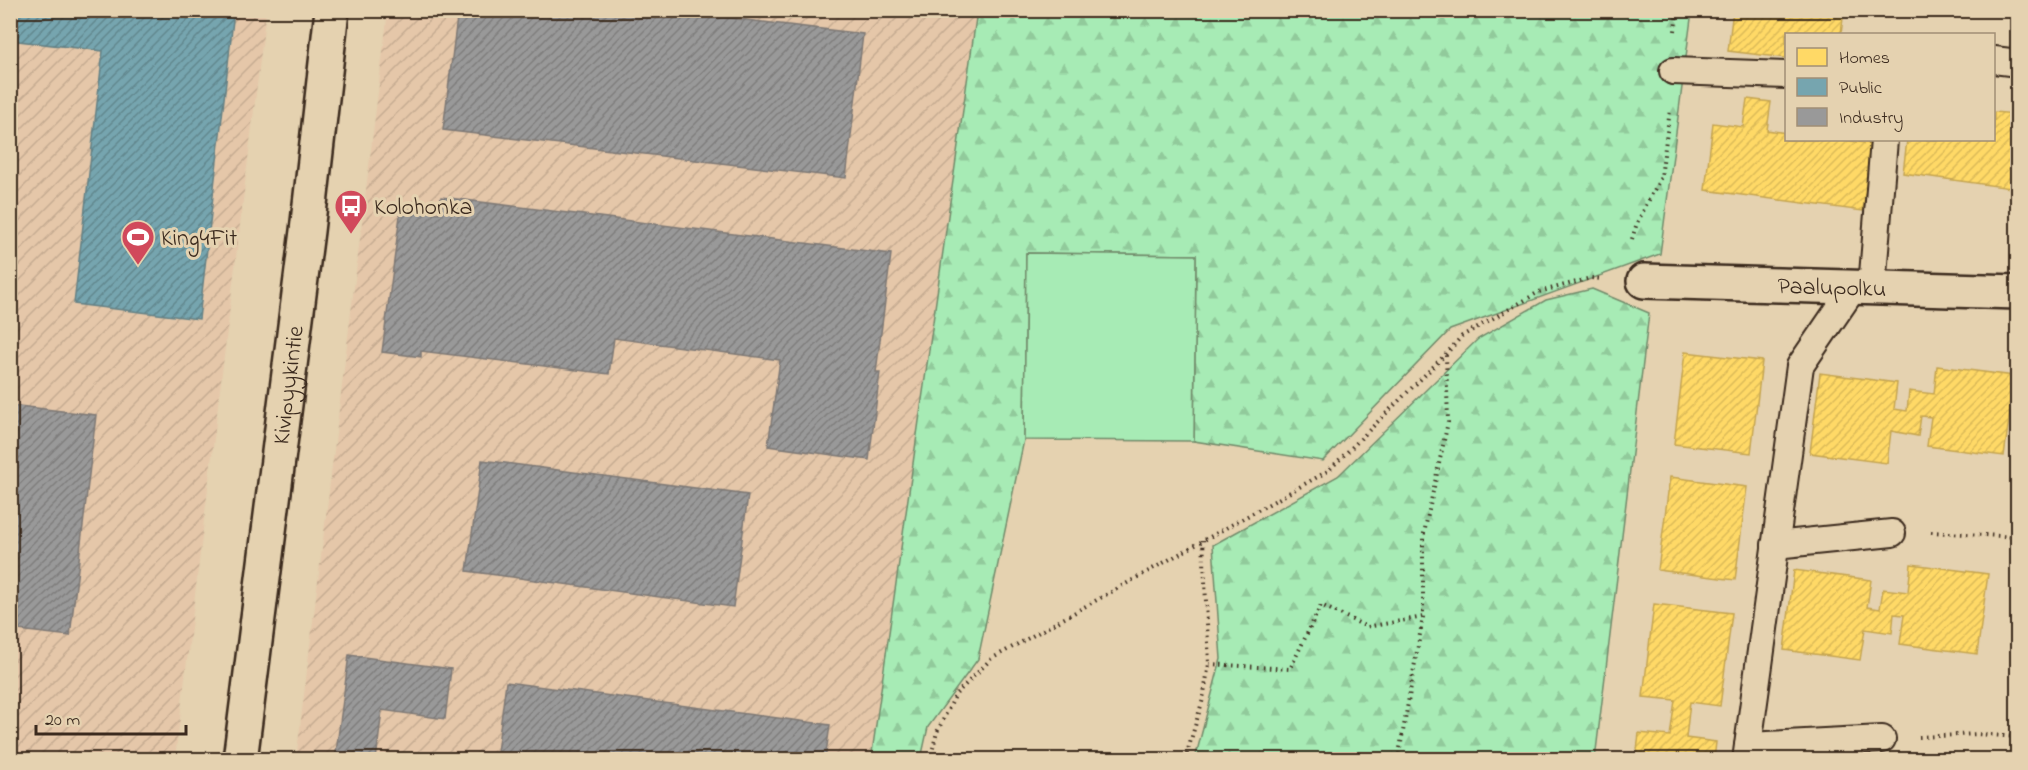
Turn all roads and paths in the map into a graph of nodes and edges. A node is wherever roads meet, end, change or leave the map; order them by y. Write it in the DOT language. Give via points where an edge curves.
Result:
graph roads {
  1 [pos="332,10"];
  2 [pos="1677,10"];
  3 [pos="1995,60"];
  4 [pos="2018,63"];
  5 [pos="1673,71"];
  6 [pos="1785,75"];
  7 [pos="1884,141"];
  8 [pos="1630,243"];
  9 [pos="1644,281"];
  10 [pos="1863,287"];
  11 [pos="2018,292"];
  12 [pos="1446,354"];
  13 [pos="1892,533"];
  14 [pos="2018,537"];
  15 [pos="1203,540"];
  16 [pos="1775,545"];
  17 [pos="1423,617"];
  18 [pos="1209,664"];
  19 [pos="2018,738"];
  20 [pos="1882,739"];
  21 [pos="1747,753"];
  22 [pos="240,759"];
  23 [pos="930,759"];
  24 [pos="1185,759"];
  25 [pos="1398,759"];
  1 -- 22 [label="street, Kivipyykintie"];
  2 -- 5 [label="path"];
  3 -- 4 [label="lane"];
  5 -- 6 [label="lane"];
  5 -- 8 [label="path" via="1661,177"];
  7 -- 10 [label="lane"];
  9 -- 10 [label="street, Paalupolku"];
  9 -- 12 [label="path" via="1591,278 1539,292 1462,336"];
  10 -- 11 [label="street, Paalupolku"];
  10 -- 16 [label="lane" via="1800,366"];
  12 -- 15 [label="path" via="1328,471"];
  12 -- 17 [label="path" via="1448,422 1424,538"];
  13 -- 14 [label="path"];
  13 -- 16 [label="lane"];
  15 -- 18 [label="path"];
  15 -- 23 [label="path" via="991,659 956,694 936,732"];
  16 -- 21 [label="lane"];
  17 -- 18 [label="path" via="1367,627 1322,605 1290,669"];
  17 -- 25 [label="path"];
  18 -- 24 [label="path"];
  19 -- 20 [label="path" via="1977,734"];
  20 -- 21 [label="lane"];
}
